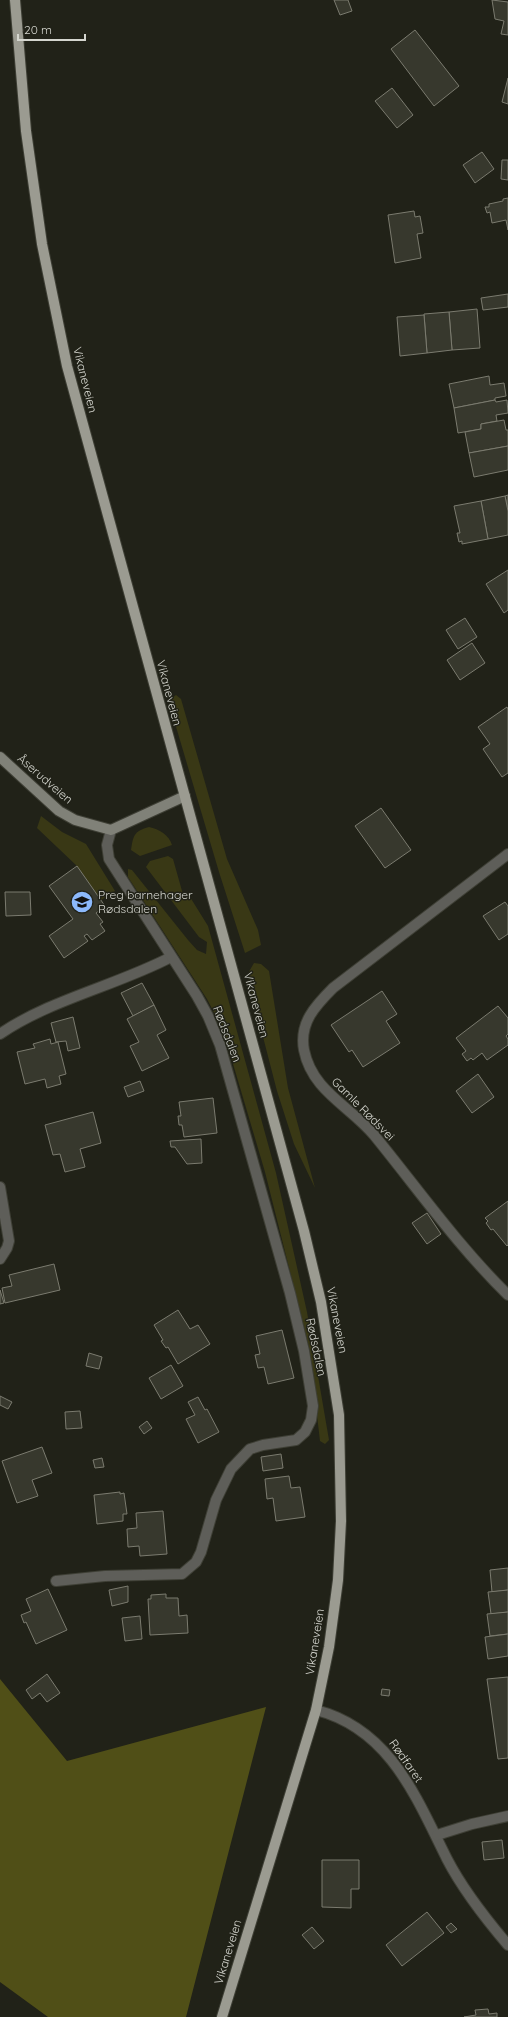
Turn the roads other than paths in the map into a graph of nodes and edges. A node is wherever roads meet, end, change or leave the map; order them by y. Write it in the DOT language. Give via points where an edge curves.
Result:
graph roads {
  1 [pos="15,0"];
  2 [pos="0,757"];
  3 [pos="185,796"];
  4 [pos="111,830"];
  5 [pos="508,854"];
  6 [pos="171,957"];
  7 [pos="0,1034"];
  8 [pos="0,1187"];
  9 [pos="0,1259"];
  10 [pos="508,1295"];
  11 [pos="56,1582"];
  12 [pos="316,1710"];
  13 [pos="508,1816"];
  14 [pos="437,1835"];
  15 [pos="508,1945"];
  16 [pos="222,2017"];
  1 -- 3 [label="main road, Vikaneveien" via="26,131 42,244 67,366"];
  2 -- 4 [label="street, Åserudveien" via="59,811 75,820"];
  3 -- 4 [label="street"];
  3 -- 12 [label="main road, Vikaneveien" via="300,1216 321,1302 332,1364 339,1415 341,1521 338,1580"];
  4 -- 6 [label="street, Rødsdalen" via="108,844 109,859"];
  5 -- 10 [label="street, Gamle Rødsvei" via="333,988 311,1013 303,1034 308,1065 327,1093 372,1133 447,1226"];
  6 -- 7 [label="street" via="42,1012"];
  6 -- 11 [label="street, Rødsdalen" via="208,1016 220,1045 288,1285 304,1351 313,1406 311,1420 305,1432 296,1440 256,1448 240,1458 231,1469 216,1500 196,1562 182,1574 104,1576"];
  8 -- 9 [label="street" via="9,1241"];
  12 -- 14 [label="street, Rødfaret" via="356,1726 381,1746"];
  12 -- 16 [label="main road, Vikaneveien"];
  13 -- 14 [label="street"];
  14 -- 15 [label="street, Rødfaret" via="447,1859 476,1906"];
}
